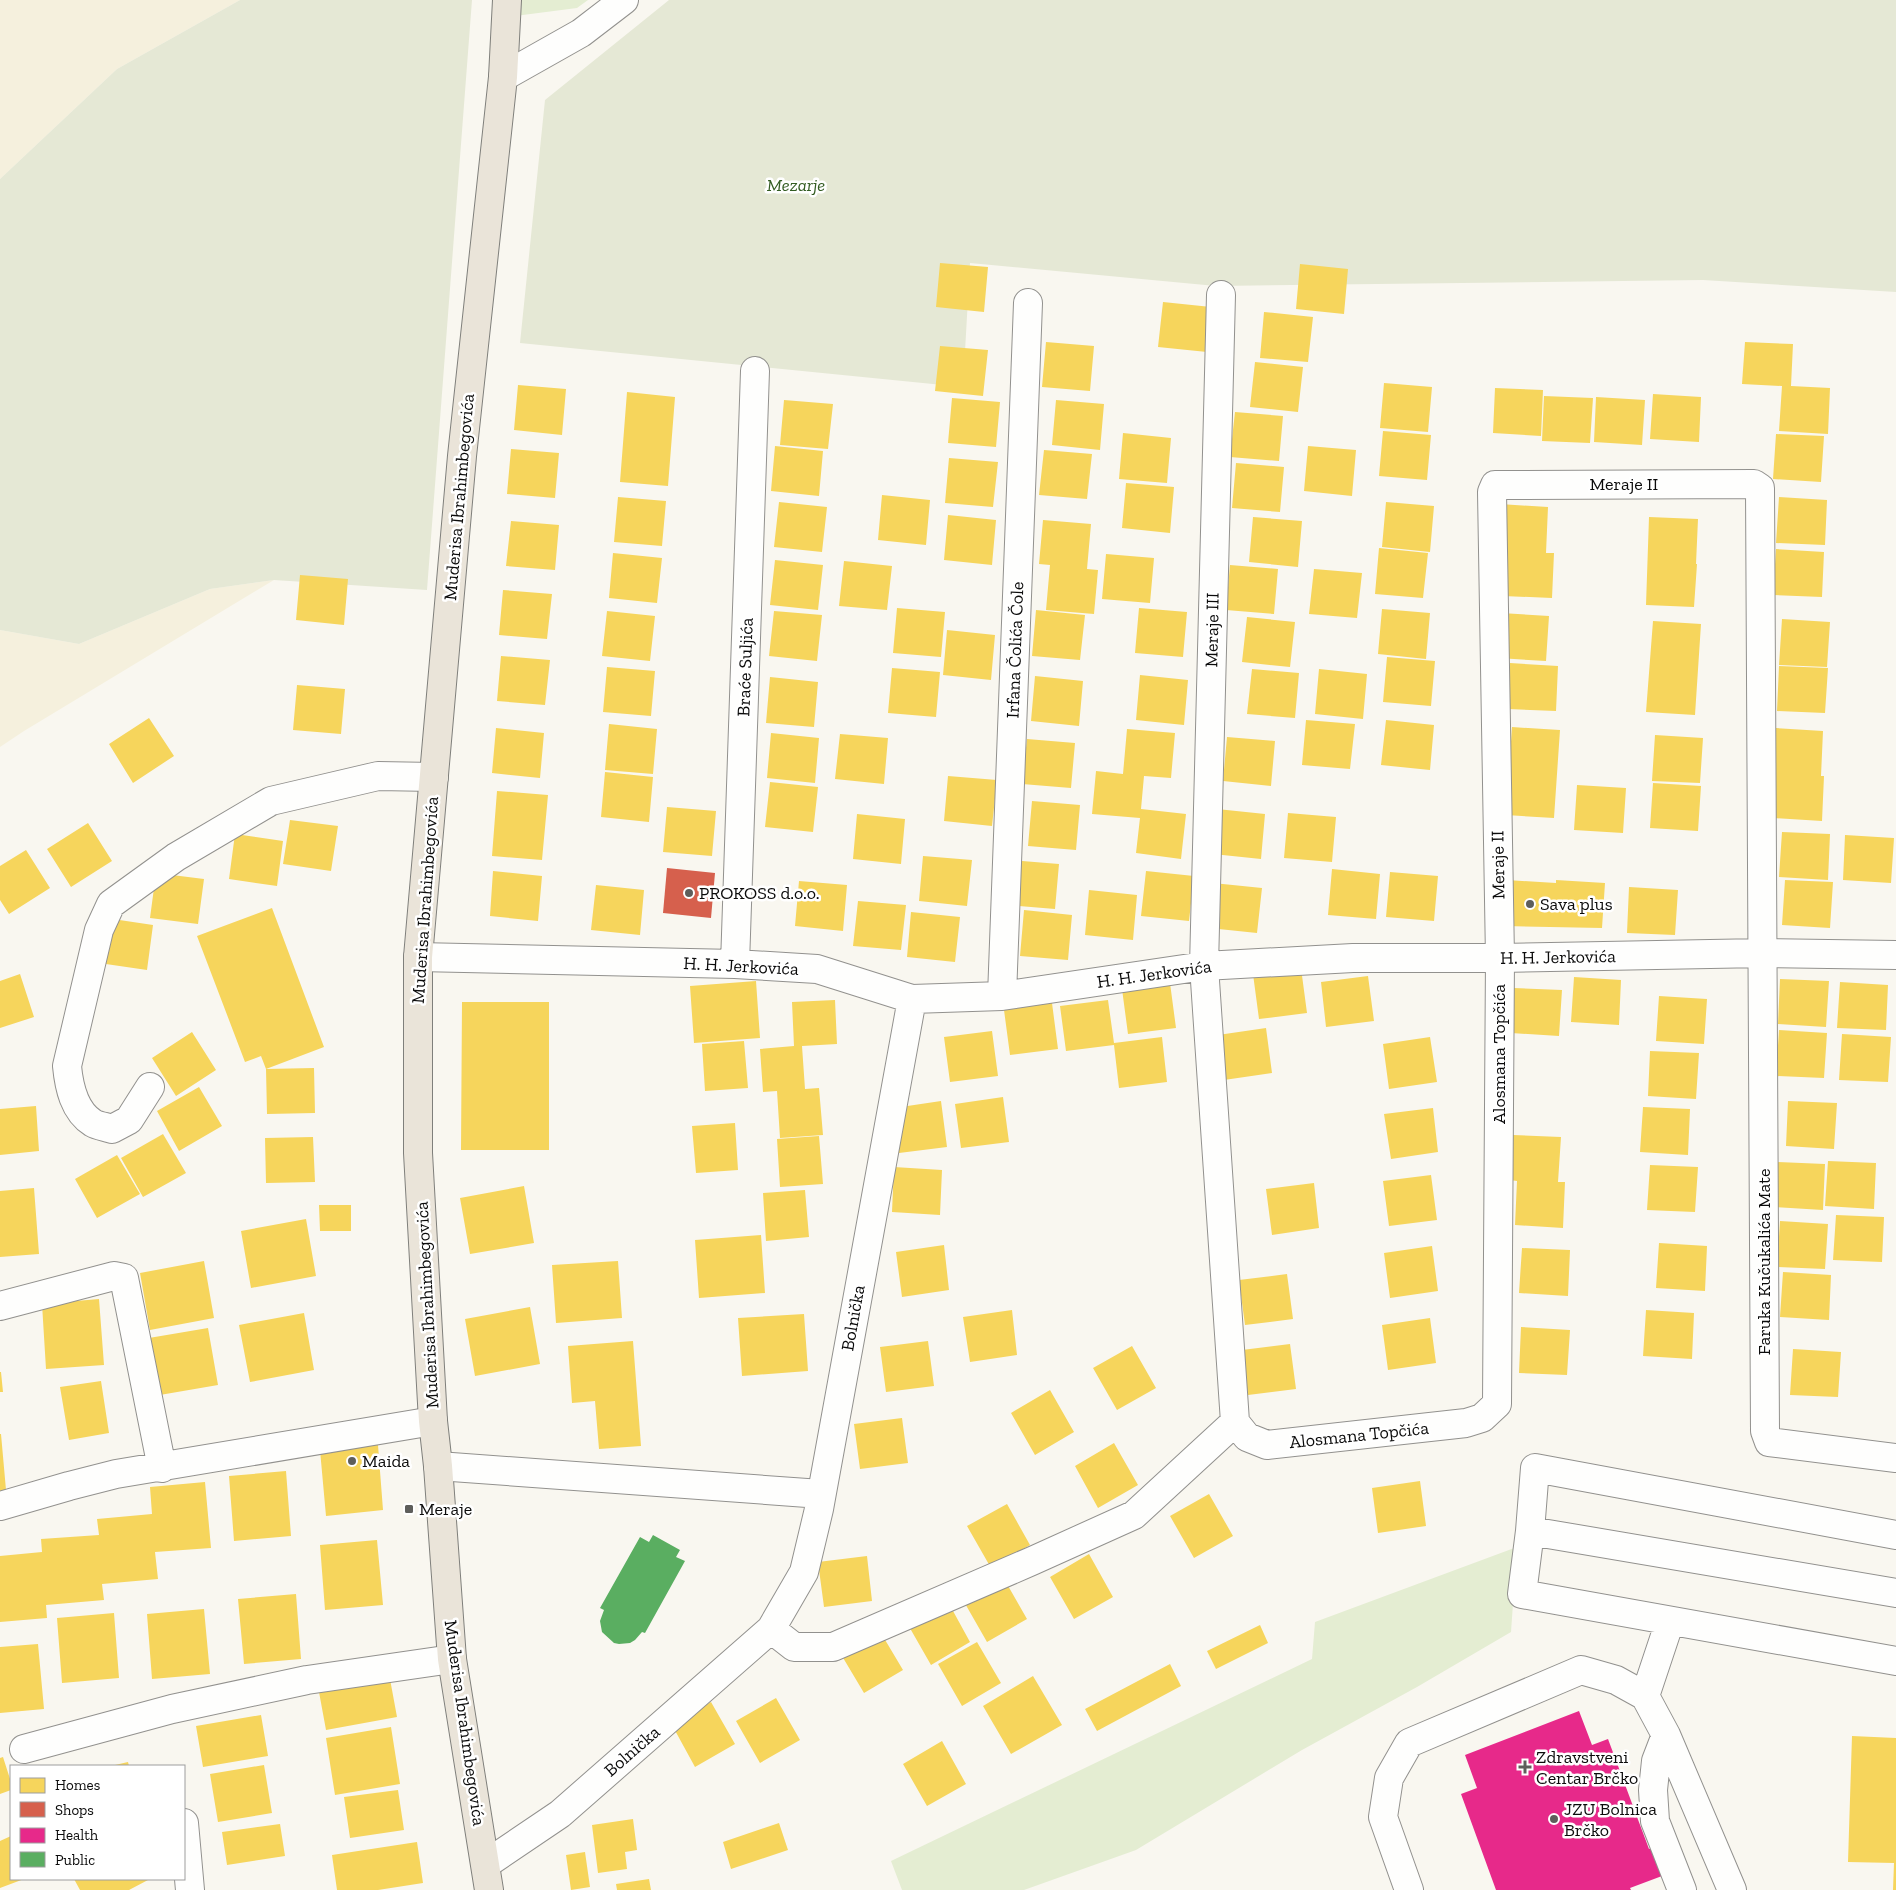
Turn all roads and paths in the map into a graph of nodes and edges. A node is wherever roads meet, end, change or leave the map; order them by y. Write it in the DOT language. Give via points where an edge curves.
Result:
graph roads {
  1 [pos="507,0"];
  2 [pos="624,0"];
  3 [pos="503,77"];
  4 [pos="1221,295"];
  5 [pos="1028,304"];
  6 [pos="755,371"];
  7 [pos="434,777"];
  8 [pos="1764,953"];
  9 [pos="1896,955"];
  10 [pos="418,957"];
  11 [pos="1500,958"];
  12 [pos="736,964"];
  13 [pos="1204,966"];
  14 [pos="1002,996"];
  15 [pos="912,999"];
  16 [pos="150,1086"];
  17 [pos="0,1306"];
  18 [pos="433,1421"];
  19 [pos="1235,1422"];
  20 [pos="1896,1458"];
  21 [pos="438,1466"];
  22 [pos="162,1468"];
  23 [pos="821,1494"];
  24 [pos="0,1506"];
  25 [pos="1530,1531"];
  26 [pos="1896,1535"];
  27 [pos="1896,1593"];
  28 [pos="1670,1621"];
  29 [pos="771,1629"];
  30 [pos="452,1660"];
  31 [pos="1896,1661"];
  32 [pos="1646,1696"];
  33 [pos="1666,1735"];
  34 [pos="24,1749"];
  35 [pos="185,1834"];
  36 [pos="488,1877"];
  37 [pos="190,1890"];
  38 [pos="1409,1890"];
  39 [pos="1682,1890"];
  40 [pos="1732,1890"];
  1 -- 3 [label="main road, Muderisa Ibrahimbegovića"];
  2 -- 3 [label="street" via="581,33"];
  3 -- 7 [label="main road, Muderisa Ibrahimbegovića" via="462,456"];
  4 -- 13 [label="street, Meraje III"];
  5 -- 14 [label="street, Irfana Čolića Čole"];
  6 -- 12 [label="street, Braće Suljića"];
  7 -- 10 [label="main road, Muderisa Ibrahimbegovića"];
  7 -- 16 [label="street" via="378,776 271,801 176,857 111,904 99,930 66,1066 69,1088 80,1110 93,1123 112,1128 129,1120"];
  8 -- 9 [label="street, H. H. Jerkovića"];
  8 -- 11 [label="street, H. H. Jerkovića"];
  8 -- 11 [label="street, Meraje II" via="1760,488 1754,484 1495,485 1492,492"];
  8 -- 20 [label="street, Faruka Kučukalića Mate" via="1765,1431 1769,1442"];
  10 -- 12 [label="street, H. H. Jerkovića"];
  10 -- 18 [label="main road, Muderisa Ibrahimbegovića" via="418,1153"];
  11 -- 13 [label="street, H. H. Jerkovića" via="1352,958"];
  11 -- 19 [label="street, Alosmana Topčića" via="1497,1404 1482,1418 1466,1424 1267,1445 1247,1437"];
  12 -- 15 [label="street, H. H. Jerkovića" via="817,969"];
  13 -- 14 [label="street, H. H. Jerkovića"];
  13 -- 19 [label="street"];
  14 -- 15 [label="street, H. H. Jerkovića"];
  15 -- 23 [label="street, Bolnička"];
  17 -- 22 [label="street" via="114,1276 124,1278"];
  18 -- 21 [label="main road, Muderisa Ibrahimbegovića"];
  18 -- 22 [label="street"];
  19 -- 29 [label="street" via="1134,1515 1041,1557 833,1647 794,1646"];
  21 -- 23 [label="street"];
  21 -- 30 [label="main road, Muderisa Ibrahimbegovića"];
  22 -- 24 [label="street" via="116,1474"];
  23 -- 29 [label="street, Bolnička" via="804,1572"];
  25 -- 26 [label="street" via="1535,1468"];
  25 -- 27 [label="street"];
  25 -- 28 [label="street" via="1522,1594"];
  28 -- 31 [label="street"];
  28 -- 32 [label="street"];
  29 -- 36 [label="street, Bolnička"];
  30 -- 34 [label="street" via="308,1680 172,1709"];
  30 -- 36 [label="main road, Muderisa Ibrahimbegovića"];
  32 -- 33 [label="street"];
  32 -- 38 [label="street" via="1616,1680 1581,1670 1409,1744 1389,1778 1383,1817"];
  33 -- 39 [label="street" via="1656,1761 1653,1790 1655,1821"];
  33 -- 40 [label="street"];
  35 -- 37 [label="street"];
}
